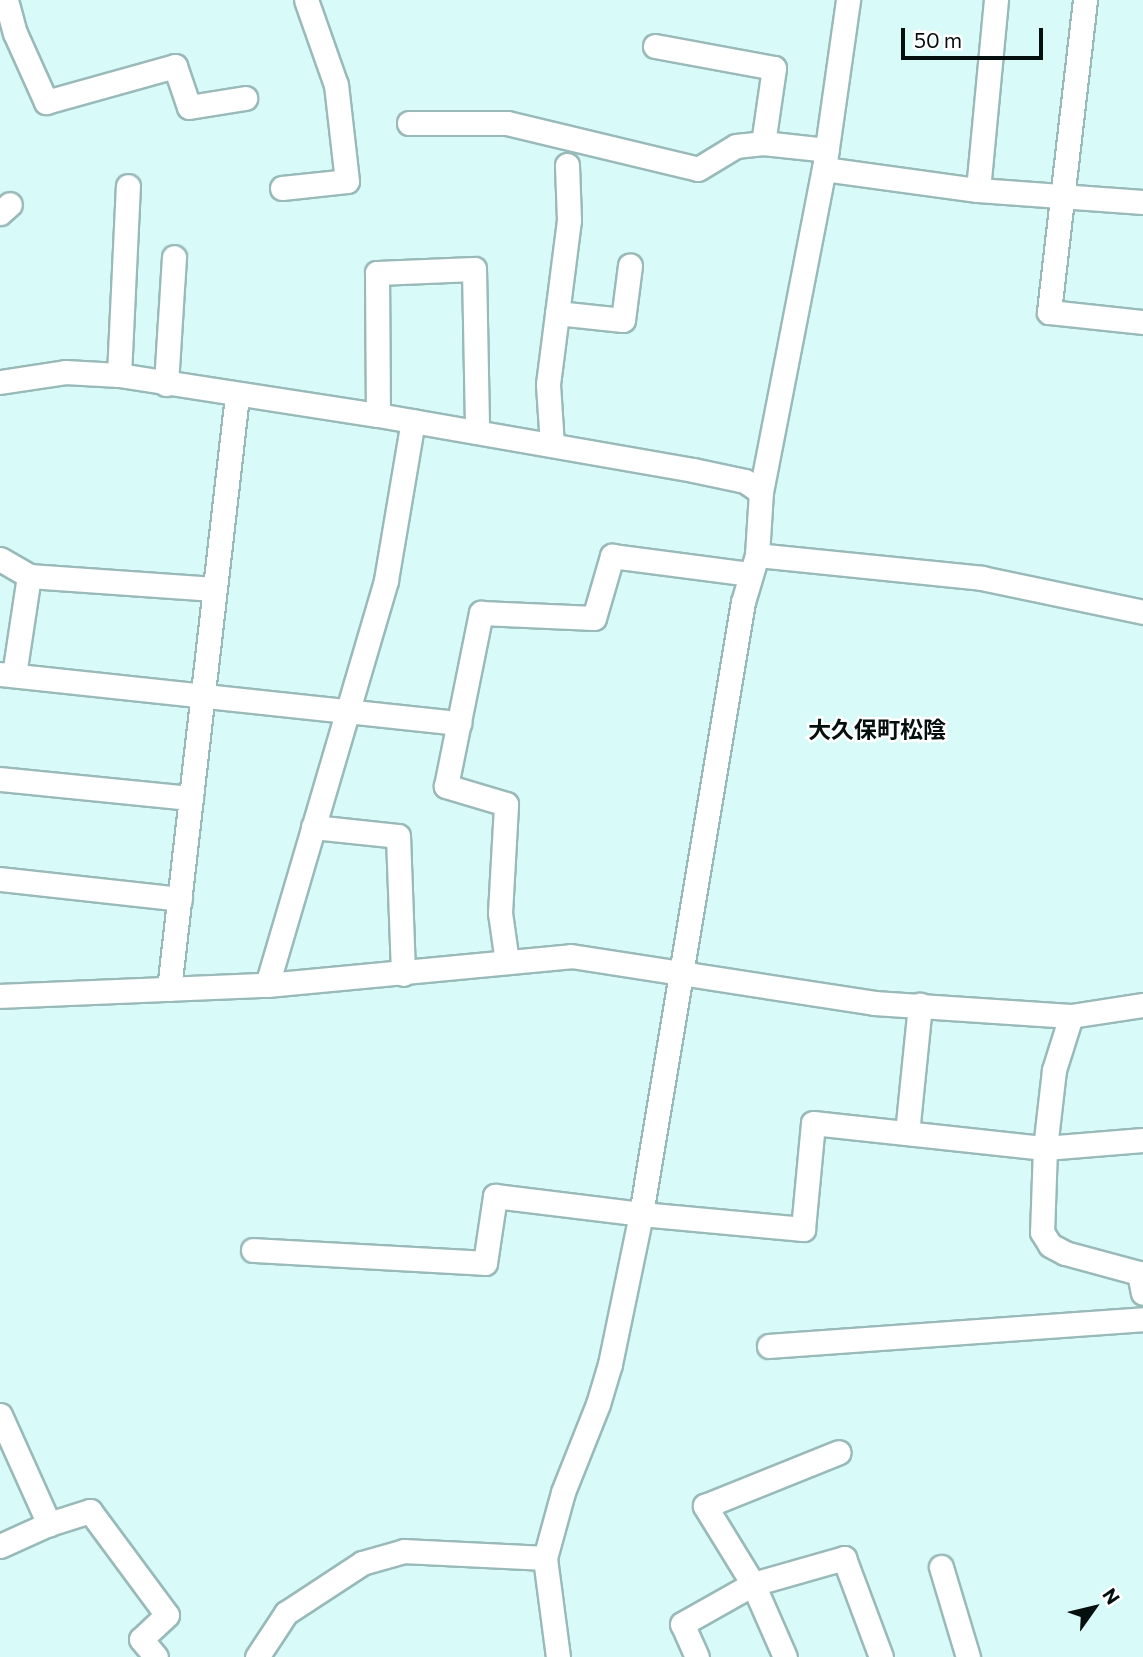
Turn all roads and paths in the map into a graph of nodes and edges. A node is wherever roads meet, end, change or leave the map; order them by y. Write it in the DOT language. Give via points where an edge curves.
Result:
graph roads {
  1 [pos="6,0"];
  2 [pos="306,0"];
  3 [pos="848,0"];
  4 [pos="996,0"];
  5 [pos="1085,0"];
  6 [pos="655,46"];
  7 [pos="245,98"];
  8 [pos="409,122"];
  9 [pos="764,143"];
  10 [pos="825,159"];
  11 [pos="567,165"];
  12 [pos="128,186"];
  13 [pos="282,188"];
  14 [pos="978,190"];
  15 [pos="1065,195"];
  16 [pos="1143,201"];
  17 [pos="174,257"];
  18 [pos="631,265"];
  19 [pos="557,313"];
  20 [pos="1143,322"];
  21 [pos="119,376"];
  22 [pos="0,382"];
  23 [pos="166,384"];
  24 [pos="237,396"];
  25 [pos="378,415"];
  26 [pos="413,421"];
  27 [pos="477,432"];
  28 [pos="552,445"];
  29 [pos="761,492"];
  30 [pos="0,559"];
  31 [pos="754,565"];
  32 [pos="29,576"];
  33 [pos="215,589"];
  34 [pos="1143,612"];
  35 [pos="7,675"];
  36 [pos="203,696"];
  37 [pos="347,711"];
  38 [pos="459,723"];
  39 [pos="0,779"];
  40 [pos="191,799"];
  41 [pos="313,827"];
  42 [pos="0,878"];
  43 [pos="180,899"];
  44 [pos="507,962"];
  45 [pos="682,971"];
  46 [pos="403,974"];
  47 [pos="267,985"];
  48 [pos="169,989"];
  49 [pos="0,996"];
  50 [pos="920,1005"];
  51 [pos="1143,1005"];
  52 [pos="1071,1016"];
  53 [pos="907,1133"];
  54 [pos="1143,1140"];
  55 [pos="1045,1148"];
  56 [pos="641,1214"];
  57 [pos="253,1250"];
  58 [pos="1143,1295"];
  59 [pos="1143,1311"];
  60 [pos="1143,1319"];
  61 [pos="769,1346"];
  62 [pos="0,1415"];
  63 [pos="839,1452"];
  64 [pos="49,1524"];
  65 [pos="0,1546"];
  66 [pos="545,1558"];
  67 [pos="941,1567"];
  68 [pos="753,1584"];
  69 [pos="156,1657"];
  70 [pos="257,1657"];
  71 [pos="558,1657"];
  72 [pos="697,1657"];
  73 [pos="785,1657"];
  74 [pos="881,1657"];
  75 [pos="968,1657"];
  1 -- 7 [label="street" via="46,102 175,66 189,107"];
  2 -- 13 [label="street" via="336,85 347,181"];
  3 -- 10 [label="street"];
  4 -- 14 [label="street"];
  5 -- 15 [label="street"];
  6 -- 9 [label="street" via="774,68"];
  8 -- 9 [label="street" via="507,123 698,169 736,146"];
  9 -- 10 [label="street"];
  10 -- 14 [label="street"];
  10 -- 29 [label="street"];
  11 -- 19 [label="street" via="569,220"];
  12 -- 21 [label="street"];
  14 -- 15 [label="street"];
  15 -- 16 [label="street"];
  15 -- 20 [label="street" via="1049,312"];
  17 -- 23 [label="street"];
  18 -- 19 [label="street" via="623,320"];
  19 -- 28 [label="street" via="548,384"];
  21 -- 22 [label="street" via="65,372"];
  21 -- 23 [label="street"];
  23 -- 24 [label="street"];
  24 -- 25 [label="street"];
  24 -- 33 [label="street"];
  25 -- 26 [label="street"];
  25 -- 27 [label="street" via="377,273 474,270"];
  26 -- 27 [label="street"];
  26 -- 37 [label="street" via="386,580"];
  27 -- 28 [label="street"];
  28 -- 29 [label="street" via="745,481"];
  29 -- 31 [label="street"];
  30 -- 32 [label="street"];
  31 -- 34 [label="street" via="982,578"];
  31 -- 38 [label="street" via="612,556 594,618 481,613"];
  31 -- 45 [label="street" via="743,603"];
  32 -- 33 [label="street"];
  32 -- 35 [label="street"];
  33 -- 36 [label="street"];
  35 -- 36 [label="street"];
  36 -- 37 [label="street"];
  36 -- 40 [label="street"];
  37 -- 38 [label="street"];
  37 -- 41 [label="street"];
  38 -- 44 [label="street" via="446,786 506,804 500,913"];
  39 -- 40 [label="street"];
  40 -- 43 [label="street"];
  41 -- 46 [label="street" via="398,836"];
  41 -- 47 [label="street"];
  42 -- 43 [label="street"];
  43 -- 48 [label="street"];
  44 -- 45 [label="street" via="571,956"];
  44 -- 46 [label="street"];
  45 -- 50 [label="street" via="874,1003"];
  45 -- 56 [label="street"];
  46 -- 47 [label="street"];
  47 -- 48 [label="street"];
  48 -- 49 [label="street"];
  50 -- 52 [label="street"];
  50 -- 53 [label="street"];
  51 -- 52 [label="street"];
  52 -- 55 [label="street" via="1054,1070"];
  53 -- 55 [label="street"];
  53 -- 56 [label="street" via="813,1123 803,1229"];
  54 -- 55 [label="street"];
  55 -- 58 [label="street" via="1042,1232 1050,1245 1139,1273"];
  56 -- 57 [label="street" via="495,1196 485,1263"];
  56 -- 66 [label="street" via="610,1364 563,1492"];
  58 -- 59 [label="street"];
  60 -- 61 [label="street"];
  62 -- 64 [label="street"];
  63 -- 68 [label="street" via="705,1506"];
  64 -- 65 [label="street"];
  64 -- 69 [label="street" via="90,1511 167,1615 141,1639"];
  66 -- 70 [label="street" via="404,1551 362,1563 286,1613"];
  66 -- 71 [label="street"];
  67 -- 75 [label="street"];
  68 -- 72 [label="street" via="682,1624"];
  68 -- 73 [label="street"];
  68 -- 74 [label="street" via="844,1558"];
}
